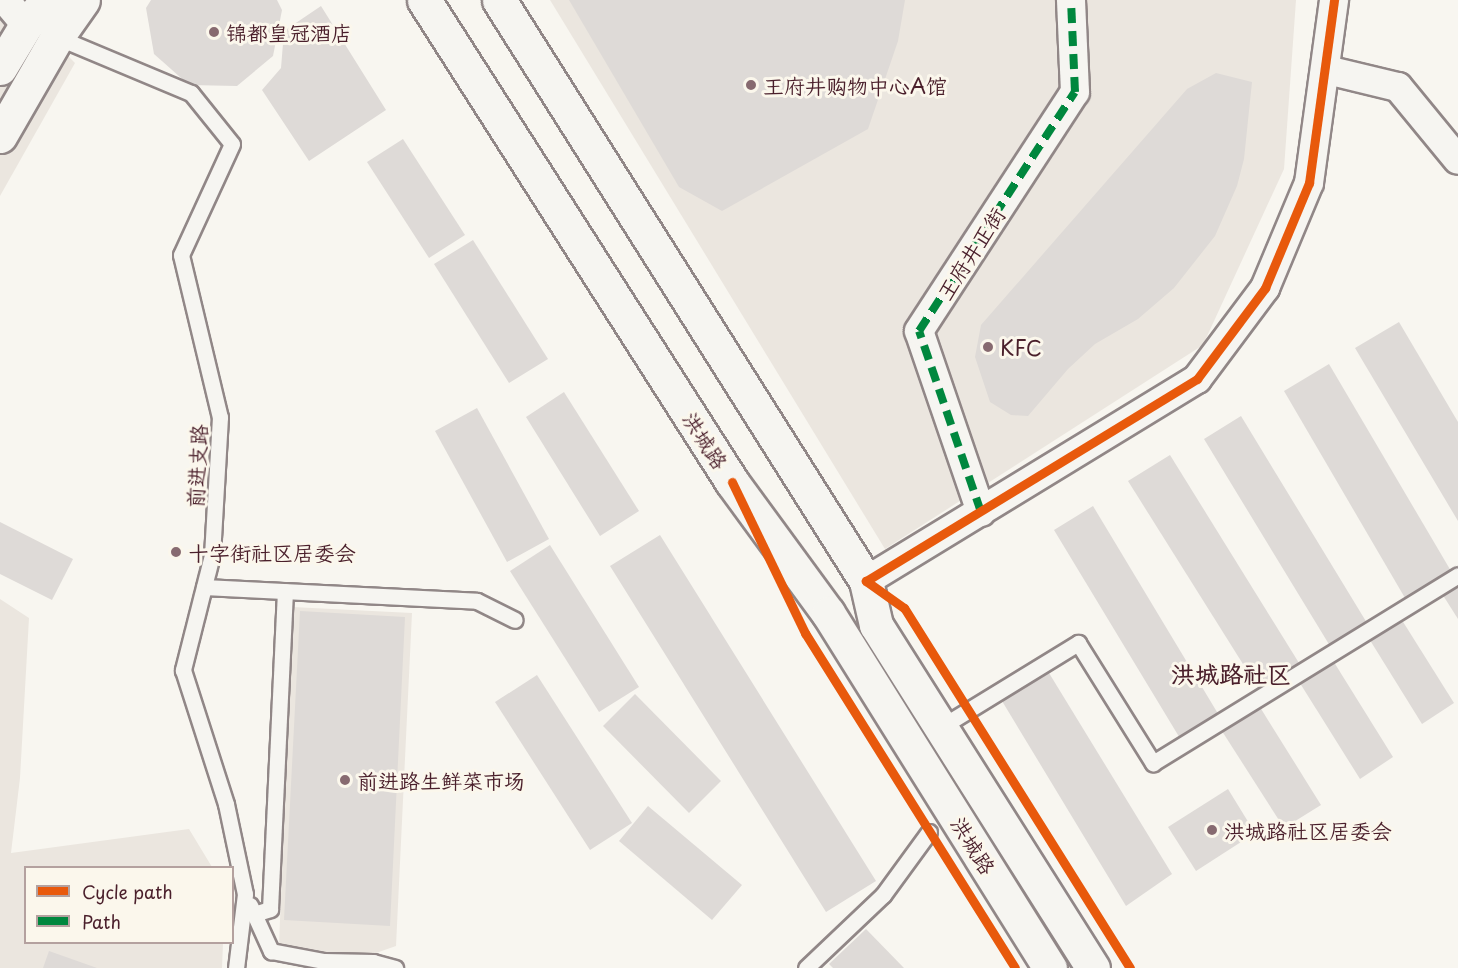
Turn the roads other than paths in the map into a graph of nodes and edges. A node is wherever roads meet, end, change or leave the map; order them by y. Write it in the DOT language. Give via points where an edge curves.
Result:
graph roads {
  1 [pos="5,0"];
  2 [pos="47,0"];
  3 [pos="83,0"];
  4 [pos="399,0"];
  5 [pos="424,0"];
  6 [pos="499,0"];
  7 [pos="1071,0"];
  8 [pos="1334,0"];
  9 [pos="26,25"];
  10 [pos="57,37"];
  11 [pos="0,68"];
  12 [pos="1328,70"];
  13 [pos="488,101"];
  14 [pos="0,136"];
  15 [pos="1458,160"];
  16 [pos="981,512"];
  17 [pos="1458,575"];
  18 [pos="866,582"];
  19 [pos="204,587"];
  20 [pos="285,591"];
  21 [pos="515,620"];
  22 [pos="941,728"];
  23 [pos="929,832"];
  24 [pos="245,894"];
  25 [pos="254,914"];
  26 [pos="236,968"];
  27 [pos="395,968"];
  28 [pos="806,968"];
  29 [pos="1050,968"];
  30 [pos="1093,968"];
  1 -- 9 [label="street"];
  2 -- 9 [label="main road"];
  3 -- 10 [label="main road"];
  4 -- 13 [label="main road"];
  5 -- 13 [label="main road, 洪城路"];
  6 -- 18 [label="main road, 洪城路"];
  7 -- 16 [label="street, 王府井正街" via="1075,92 919,331"];
  8 -- 12 [label="street"];
  9 -- 11 [label="main road"];
  10 -- 14 [label="main road"];
  10 -- 19 [label="lane, 前进支路" via="191,93 232,144 181,255 220,417 212,555"];
  12 -- 15 [label="street" via="1398,87"];
  12 -- 16 [label="street" via="1309,183 1274,267 1265,288 1197,380"];
  13 -- 29 [label="main road, 洪城路" via="732,482 828,613"];
  16 -- 18 [label="street"];
  17 -- 22 [label="lane" via="1153,763 1078,643"];
  18 -- 22 [label="main road, 洪城路" via="876,625"];
  19 -- 20 [label="lane"];
  19 -- 24 [label="lane, 前进支路" via="183,670 226,804"];
  20 -- 21 [label="lane" via="477,601"];
  20 -- 25 [label="lane" via="270,909"];
  22 -- 30 [label="main road, 洪城路"];
  23 -- 28 [label="lane" via="883,895"];
  24 -- 25 [label="lane"];
  24 -- 26 [label="lane, 前进支路"];
  25 -- 27 [label="lane" via="271,951"];
}
